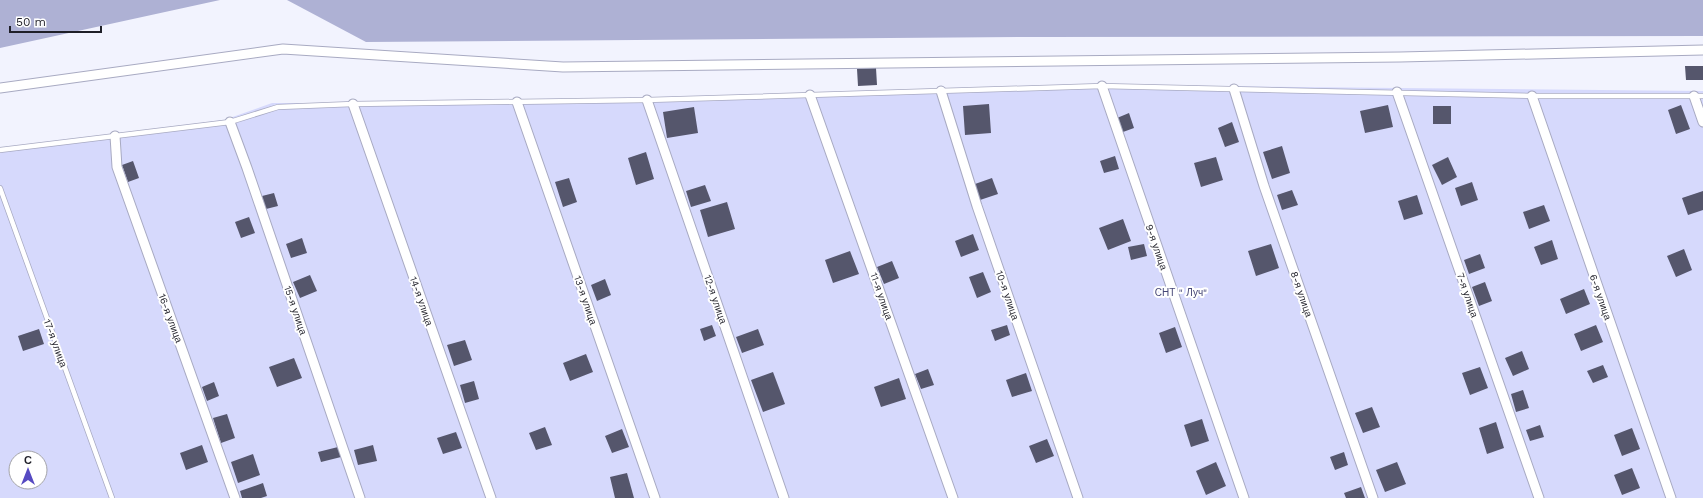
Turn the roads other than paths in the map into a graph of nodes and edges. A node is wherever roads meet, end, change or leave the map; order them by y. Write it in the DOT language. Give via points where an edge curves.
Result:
graph roads {
  1 [pos="1703,50"];
  2 [pos="1102,86"];
  3 [pos="0,88"];
  4 [pos="1234,89"];
  5 [pos="941,91"];
  6 [pos="1397,92"];
  7 [pos="810,95"];
  8 [pos="1532,96"];
  9 [pos="1698,96"];
  10 [pos="647,100"];
  11 [pos="517,102"];
  12 [pos="353,104"];
  13 [pos="230,122"];
  14 [pos="1703,122"];
  15 [pos="115,136"];
  16 [pos="0,150"];
  17 [pos="0,188"];
  18 [pos="112,498"];
  19 [pos="235,498"];
  20 [pos="360,498"];
  21 [pos="491,498"];
  22 [pos="655,498"];
  23 [pos="784,498"];
  24 [pos="953,498"];
  25 [pos="1078,498"];
  26 [pos="1244,498"];
  27 [pos="1373,498"];
  28 [pos="1539,498"];
  29 [pos="1671,498"];
  1 -- 3 [label="street" via="1400,58 563,67 284,49"];
  2 -- 4 [label="lane"];
  2 -- 5 [label="lane"];
  2 -- 26 [label="street, 9-я улица"];
  4 -- 6 [label="lane"];
  4 -- 27 [label="street, 8-я улица" via="1264,186"];
  5 -- 7 [label="lane"];
  5 -- 25 [label="street, 10-я улица" via="977,206"];
  6 -- 8 [label="lane"];
  6 -- 28 [label="street, 7-я улица"];
  7 -- 10 [label="lane"];
  7 -- 24 [label="street, 11-я улица"];
  8 -- 9 [label="lane"];
  8 -- 29 [label="street, 6-я улица"];
  9 -- 14 [label="street"];
  10 -- 11 [label="lane"];
  10 -- 23 [label="street, 12-я улица"];
  11 -- 12 [label="lane"];
  11 -- 22 [label="street, 13-я улица"];
  12 -- 13 [label="lane" via="278,107"];
  12 -- 21 [label="street, 14-я улица"];
  13 -- 15 [label="lane"];
  13 -- 20 [label="street, 15-я улица"];
  15 -- 16 [label="lane"];
  15 -- 19 [label="street, 16-я улица" via="117,166"];
  17 -- 18 [label="lane, 17-я улица"];
}
